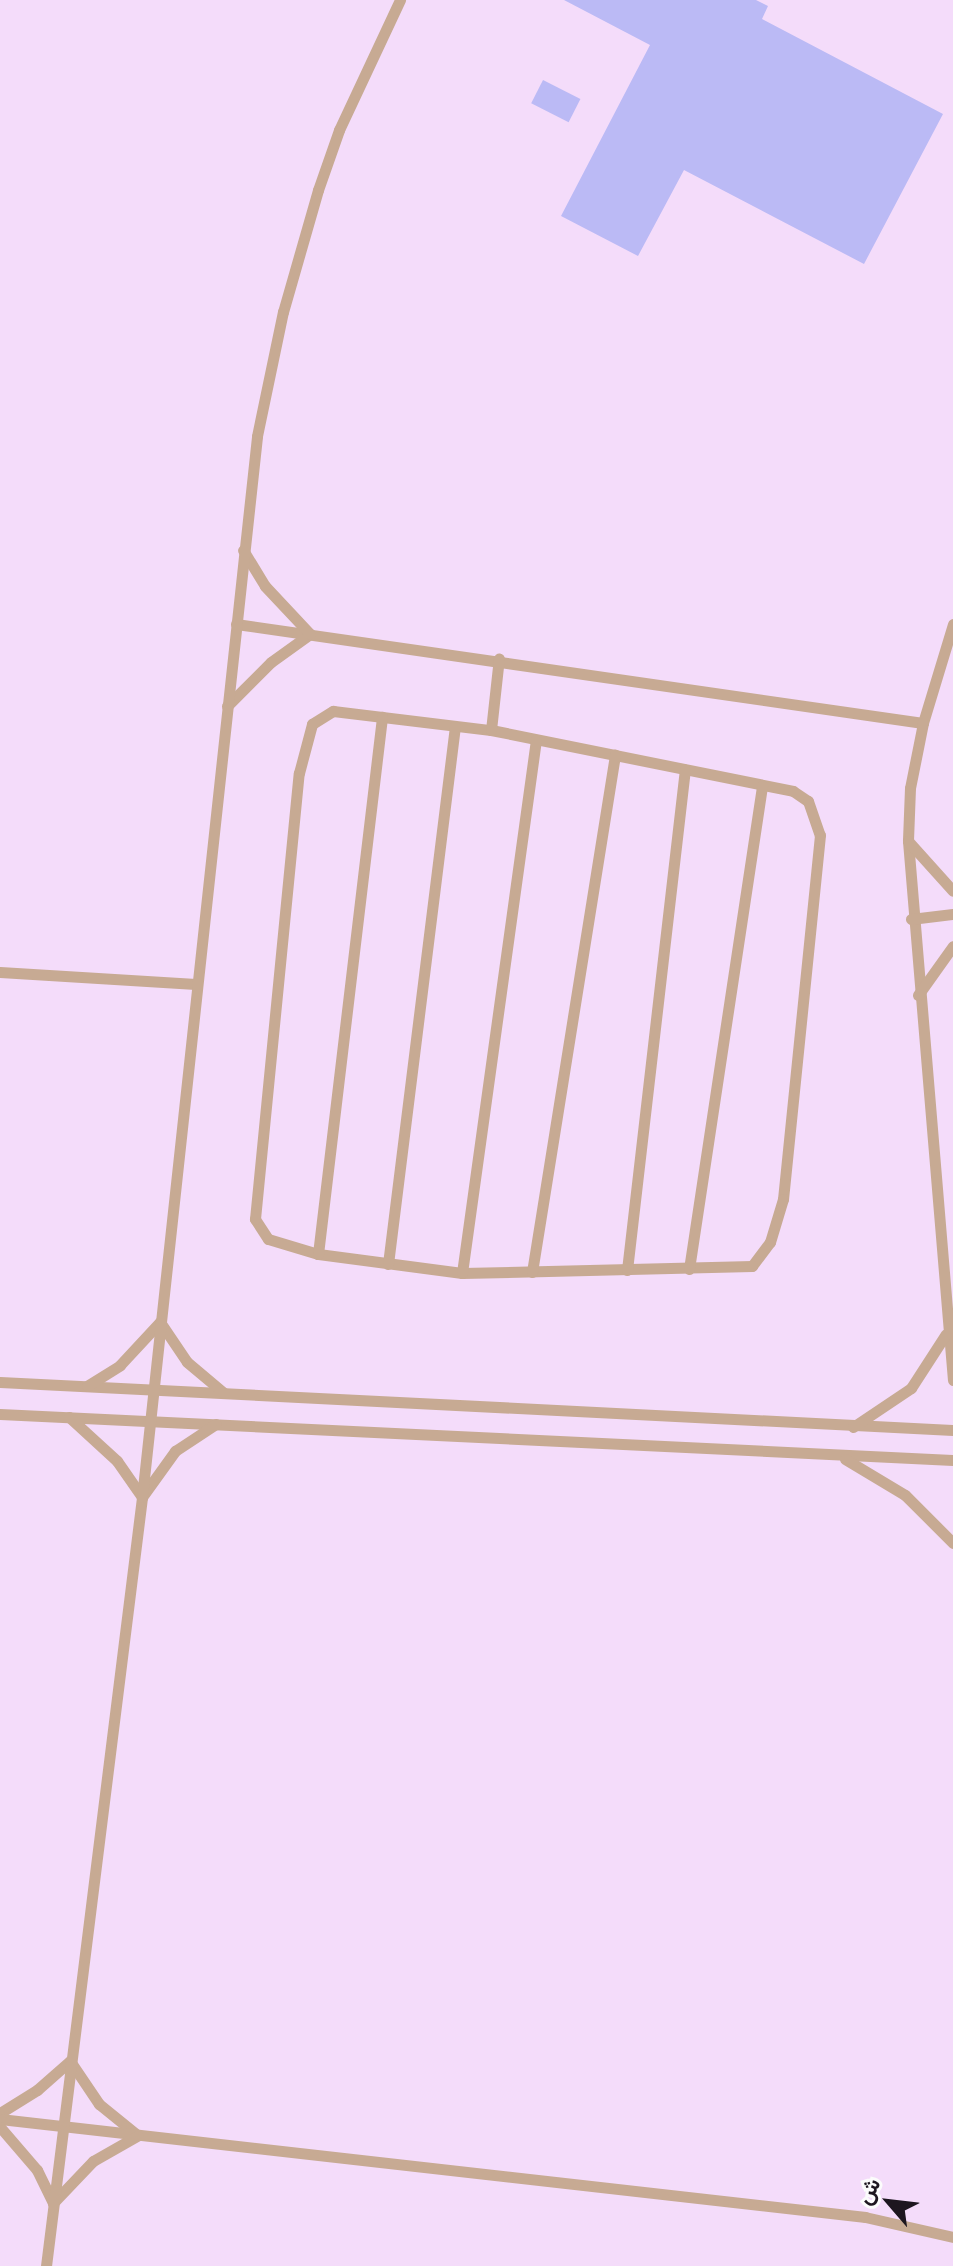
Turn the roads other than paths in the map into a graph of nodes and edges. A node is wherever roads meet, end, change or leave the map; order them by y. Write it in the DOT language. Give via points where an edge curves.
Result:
graph roads {
  1 [pos="400,0"];
  2 [pos="242,549"];
  3 [pos="236,624"];
  4 [pos="953,624"];
  5 [pos="310,634"];
  6 [pos="499,658"];
  7 [pos="227,707"];
  8 [pos="382,717"];
  9 [pos="923,723"];
  10 [pos="455,726"];
  11 [pos="491,730"];
  12 [pos="536,740"];
  13 [pos="615,755"];
  14 [pos="685,769"];
  15 [pos="762,785"];
  16 [pos="908,841"];
  17 [pos="953,891"];
  18 [pos="953,914"];
  19 [pos="911,919"];
  20 [pos="953,946"];
  21 [pos="0,972"];
  22 [pos="196,984"];
  23 [pos="917,995"];
  24 [pos="318,1254"];
  25 [pos="388,1264"];
  26 [pos="689,1269"];
  27 [pos="627,1270"];
  28 [pos="532,1272"];
  29 [pos="462,1273"];
  30 [pos="160,1322"];
  31 [pos="950,1334"];
  32 [pos="953,1380"];
  33 [pos="0,1382"];
  34 [pos="87,1386"];
  35 [pos="153,1390"];
  36 [pos="224,1394"];
  37 [pos="0,1414"];
  38 [pos="69,1416"];
  39 [pos="150,1420"];
  40 [pos="217,1423"];
  41 [pos="850,1428"];
  42 [pos="953,1430"];
  43 [pos="841,1457"];
  44 [pos="953,1460"];
  45 [pos="142,1497"];
  46 [pos="953,1543"];
  47 [pos="70,2061"];
  48 [pos="0,2113"];
  49 [pos="0,2119"];
  50 [pos="0,2127"];
  51 [pos="62,2127"];
  52 [pos="139,2135"];
  53 [pos="53,2203"];
  54 [pos="953,2237"];
  55 [pos="46,2266"];
  1 -- 2 [label="lane" via="339,130 299,250 266,389"];
  2 -- 3 [label="lane"];
  2 -- 5 [label="lane" via="272,595"];
  3 -- 5 [label="lane"];
  3 -- 7 [label="lane"];
  4 -- 9 [label="lane"];
  5 -- 6 [label="lane"];
  5 -- 7 [label="lane" via="271,662"];
  6 -- 9 [label="lane"];
  6 -- 11 [label="lane"];
  7 -- 22 [label="lane"];
  8 -- 10 [label="lane"];
  8 -- 24 [label="lane"];
  8 -- 24 [label="lane" via="333,711 312,724 299,773 255,1219 268,1239"];
  9 -- 16 [label="lane" via="910,788"];
  10 -- 11 [label="lane"];
  10 -- 25 [label="lane"];
  11 -- 12 [label="lane"];
  12 -- 13 [label="lane"];
  12 -- 29 [label="lane"];
  13 -- 14 [label="lane"];
  13 -- 28 [label="lane"];
  14 -- 15 [label="lane"];
  14 -- 27 [label="lane"];
  15 -- 26 [label="lane"];
  15 -- 26 [label="lane" via="793,791 808,801 820,835 783,1199 770,1242 752,1266"];
  16 -- 17 [label="lane"];
  16 -- 19 [label="lane"];
  18 -- 19 [label="lane"];
  19 -- 23 [label="lane"];
  20 -- 23 [label="lane"];
  21 -- 22 [label="lane"];
  22 -- 30 [label="lane"];
  23 -- 31 [label="lane"];
  24 -- 25 [label="lane"];
  25 -- 29 [label="lane"];
  26 -- 27 [label="lane"];
  27 -- 28 [label="lane"];
  28 -- 29 [label="lane"];
  30 -- 34 [label="lane" via="135,1352"];
  30 -- 35 [label="lane"];
  30 -- 36 [label="lane" via="187,1362"];
  31 -- 32 [label="lane"];
  31 -- 41 [label="lane" via="911,1388"];
  33 -- 34 [label="lane"];
  34 -- 35 [label="lane"];
  35 -- 36 [label="lane"];
  35 -- 39 [label="lane"];
  36 -- 41 [label="lane"];
  37 -- 38 [label="lane"];
  38 -- 39 [label="lane"];
  38 -- 45 [label="lane" via="117,1461"];
  39 -- 40 [label="lane"];
  39 -- 45 [label="lane"];
  40 -- 43 [label="lane"];
  40 -- 45 [label="lane" via="175,1451"];
  41 -- 42 [label="lane"];
  43 -- 44 [label="lane"];
  43 -- 46 [label="lane" via="905,1495"];
  45 -- 47 [label="lane"];
  47 -- 48 [label="lane"];
  47 -- 51 [label="lane"];
  47 -- 52 [label="lane" via="99,2104"];
  49 -- 51 [label="lane"];
  50 -- 53 [label="lane" via="32,2163"];
  51 -- 52 [label="lane"];
  51 -- 53 [label="lane"];
  52 -- 53 [label="lane" via="93,2161"];
  52 -- 54 [label="lane" via="865,2217"];
  53 -- 55 [label="lane"];
}
